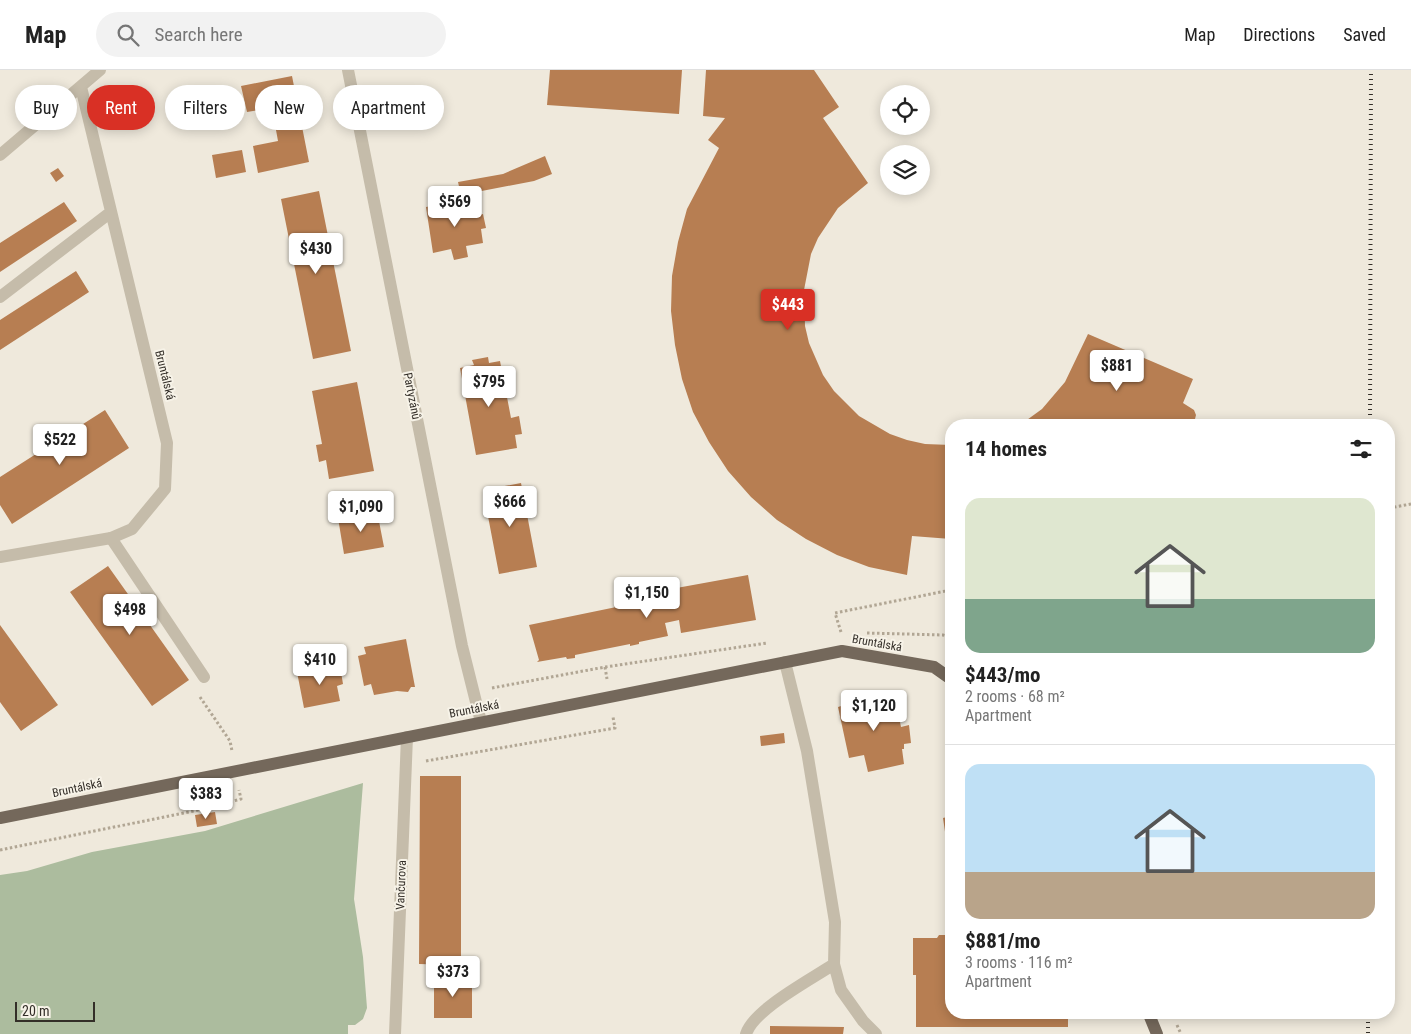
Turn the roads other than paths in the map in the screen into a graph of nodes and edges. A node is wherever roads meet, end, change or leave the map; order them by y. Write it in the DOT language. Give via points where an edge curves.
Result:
graph roads {
  1 [pos="100,70"];
  2 [pos="348,70"];
  3 [pos="81,87"];
  4 [pos="0,155"];
  5 [pos="111,212"];
  6 [pos="0,297"];
  7 [pos="111,538"];
  8 [pos="0,557"];
  9 [pos="785,662"];
  10 [pos="945,675"];
  11 [pos="204,677"];
  12 [pos="481,722"];
  13 [pos="407,736"];
  14 [pos="0,818"];
  15 [pos="834,964"];
  16 [pos="1151,1019"];
  17 [pos="395,1034"];
  18 [pos="746,1034"];
  19 [pos="876,1034"];
  20 [pos="1157,1034"];
  1 -- 3 [label="street"];
  2 -- 12 [label="street, Partyzánů" via="460,636"];
  3 -- 4 [label="street"];
  3 -- 5 [label="street, Bruntálská"];
  5 -- 6 [label="street"];
  5 -- 7 [label="street, Bruntálská" via="167,442 165,489 132,529"];
  7 -- 8 [label="street, Bruntálská"];
  7 -- 11 [label="street"];
  9 -- 10 [label="main road, Bruntálská" via="842,651 934,667"];
  9 -- 12 [label="main road, Bruntálská"];
  9 -- 15 [label="street" via="807,751 835,922"];
  12 -- 13 [label="main road, Bruntálská"];
  13 -- 14 [label="main road, Bruntálská"];
  13 -- 17 [label="street, Vančurova"];
  15 -- 18 [label="street" via="770,1006 749,1026"];
  15 -- 19 [label="street" via="841,990"];
  16 -- 20 [label="main road"];
}
